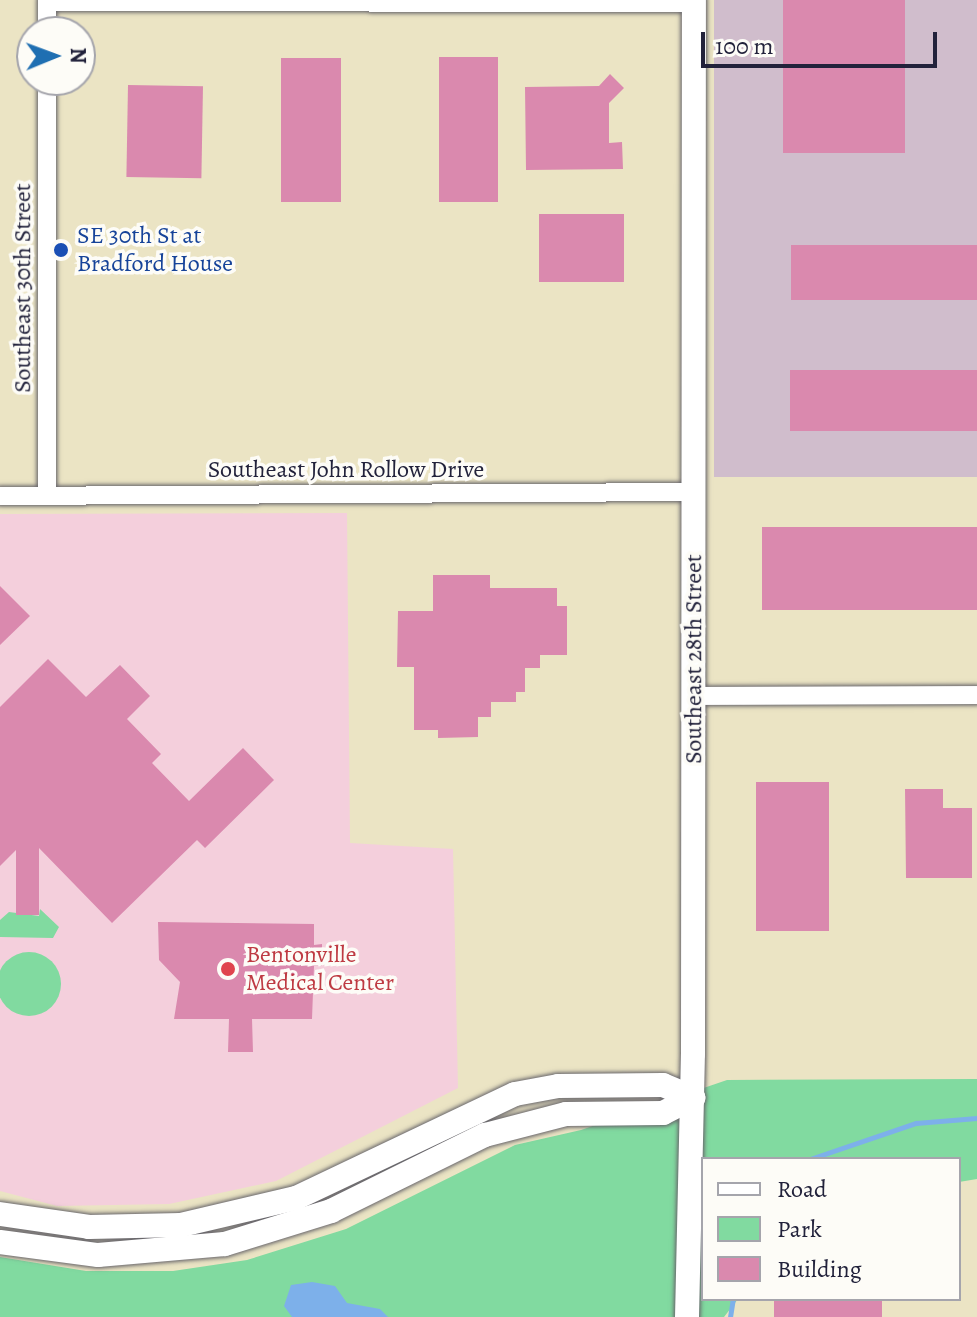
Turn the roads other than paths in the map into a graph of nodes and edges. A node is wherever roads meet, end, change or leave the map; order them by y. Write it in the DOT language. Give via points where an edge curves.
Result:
graph roads {
  1 [pos="47,1"];
  2 [pos="694,2"];
  3 [pos="47,96"];
  4 [pos="693,492"];
  5 [pos="0,496"];
  6 [pos="47,496"];
  7 [pos="977,695"];
  8 [pos="695,696"];
  9 [pos="693,1098"];
  10 [pos="0,1214"];
  11 [pos="0,1242"];
  12 [pos="687,1317"];
  1 -- 2 [label="street"];
  2 -- 4 [label="main road, Southeast 28th Street"];
  3 -- 6 [label="street, Southeast 30th Street"];
  4 -- 6 [label="street, Southeast John Rollow Drive"];
  4 -- 8 [label="main road, Southeast 28th Street"];
  5 -- 6 [label="street, Southeast John Rollow Drive"];
  7 -- 8 [label="street"];
  8 -- 9 [label="main road, Southeast 28th Street"];
  9 -- 10 [label="main road" via="663,1085 558,1086 515,1094 296,1198 181,1225 89,1227"];
  9 -- 11 [label="main road" via="663,1113 566,1114 485,1135 331,1211 225,1244 98,1255"];
  9 -- 12 [label="main road, Southeast 28th Street"];
}
